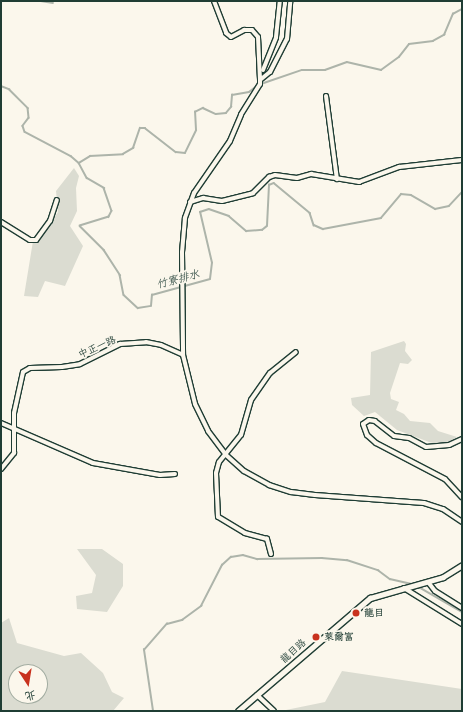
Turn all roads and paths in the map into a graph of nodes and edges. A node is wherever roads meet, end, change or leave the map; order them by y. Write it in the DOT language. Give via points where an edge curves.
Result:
graph roads {
  1 [pos="214,1"];
  2 [pos="280,1"];
  3 [pos="290,1"];
  4 [pos="263,70"];
  5 [pos="260,80"];
  6 [pos="326,96"];
  7 [pos="462,160"];
  8 [pos="338,179"];
  9 [pos="57,200"];
  10 [pos="190,202"];
  11 [pos="1,222"];
  12 [pos="296,352"];
  13 [pos="183,355"];
  14 [pos="1,423"];
  15 [pos="14,429"];
  16 [pos="462,439"];
  17 [pos="226,455"];
  18 [pos="1,469"];
  19 [pos="175,474"];
  20 [pos="462,497"];
  21 [pos="462,522"];
  22 [pos="271,554"];
  23 [pos="462,565"];
  24 [pos="426,583"];
  25 [pos="404,588"];
  26 [pos="462,608"];
  27 [pos="462,624"];
  28 [pos="257,695"];
  29 [pos="238,711"];
  30 [pos="274,711"];
  1 -- 5 [label="street" via="226,33 231,36 244,30 252,30 258,37 261,54"];
  2 -- 4 [label="street" via="276,37"];
  3 -- 5 [label="street" via="287,39 270,72"];
  5 -- 10 [label="street" via="230,141"];
  6 -- 8 [label="street"];
  7 -- 8 [label="street" via="399,167 358,182"];
  8 -- 10 [label="street" via="311,174 297,178 275,175 269,177 253,193 222,201 203,198"];
  9 -- 11 [label="street" via="50,221 36,240 30,240"];
  10 -- 13 [label="street" via="185,218 183,245"];
  12 -- 17 [label="street" via="270,373 251,400 241,435"];
  13 -- 15 [label="street, 中正一路" via="161,345 146,342 120,344 80,364 30,368 23,372 16,399"];
  13 -- 17 [label="street" via="195,404 208,430"];
  14 -- 15 [label="street"];
  15 -- 18 [label="street, 中正一路" via="14,453"];
  15 -- 19 [label="street" via="93,463 160,475"];
  16 -- 20 [label="street" via="448,445 426,447 409,438 394,436 375,421 369,420 363,424 367,435 376,443 445,479"];
  17 -- 21 [label="street" via="250,475 291,492 424,503 443,509"];
  17 -- 22 [label="street" via="219,462 216,473 217,514 220,519 245,533 267,539"];
  23 -- 24 [label="street" via="443,577"];
  24 -- 25 [label="street, 龍目路"];
  24 -- 26 [label="street"];
  25 -- 27 [label="street"];
  25 -- 28 [label="street, 龍目路" via="366,600"];
  28 -- 29 [label="street, 龍目路"];
  28 -- 30 [label="street"];
}
